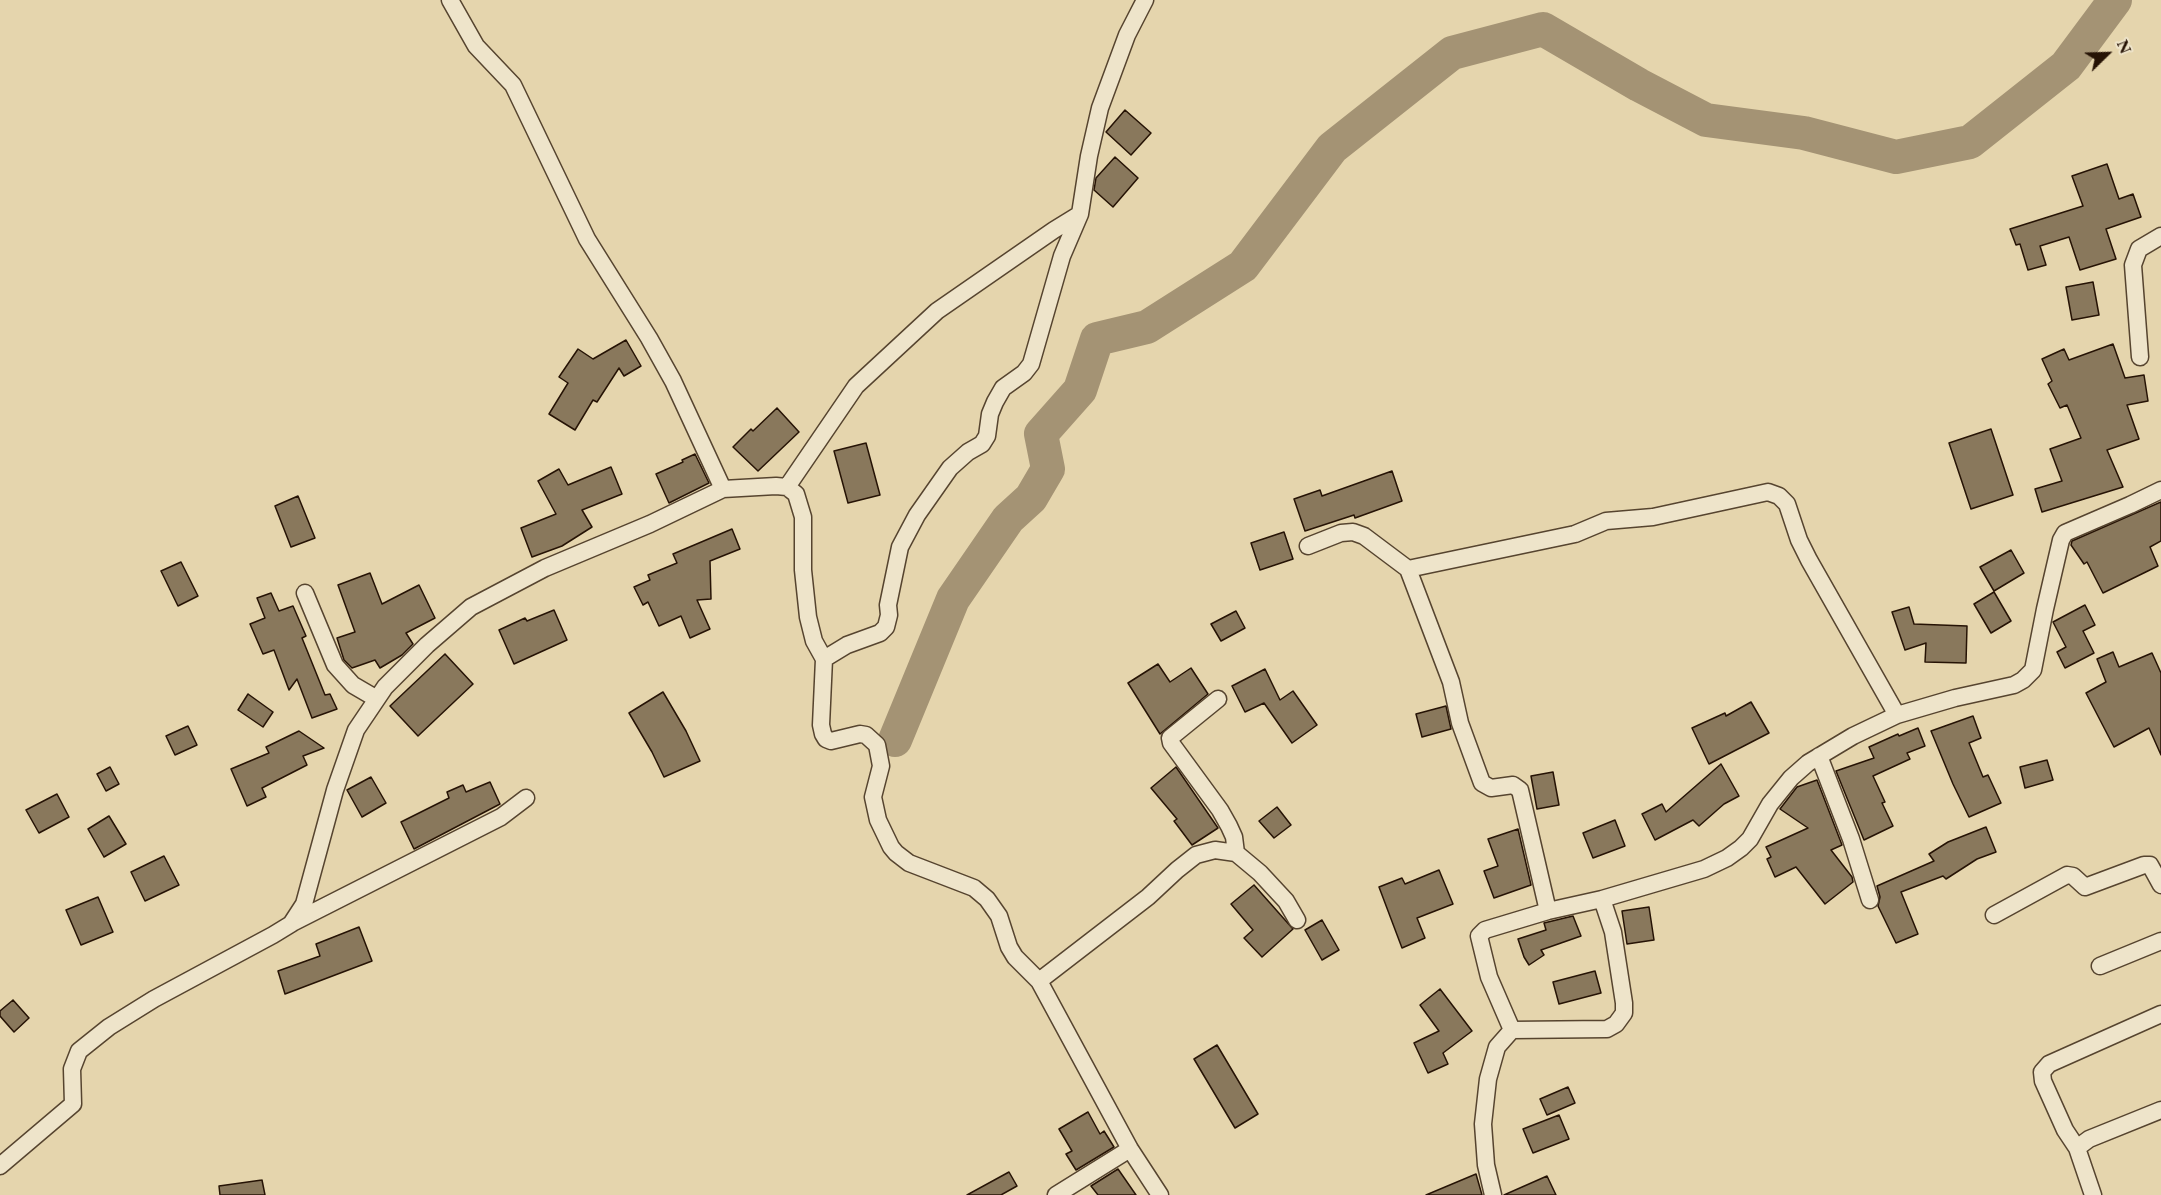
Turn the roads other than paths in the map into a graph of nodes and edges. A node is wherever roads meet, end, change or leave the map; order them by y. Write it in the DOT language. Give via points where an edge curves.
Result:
graph roads {
  1 [pos="450,0"];
  2 [pos="1145,0"];
  3 [pos="1080,214"];
  4 [pos="2161,236"];
  5 [pos="2140,357"];
  6 [pos="788,487"];
  7 [pos="723,489"];
  8 [pos="2161,490"];
  9 [pos="1308,546"];
  10 [pos="1407,569"];
  11 [pos="305,592"];
  12 [pos="824,659"];
  13 [pos="377,699"];
  14 [pos="1218,699"];
  15 [pos="1897,715"];
  16 [pos="1820,756"];
  17 [pos="526,798"];
  18 [pos="1236,853"];
  19 [pos="2161,885"];
  20 [pos="1602,899"];
  21 [pos="1870,900"];
  22 [pos="1548,911"];
  23 [pos="1994,915"];
  24 [pos="1297,920"];
  25 [pos="291,924"];
  26 [pos="2161,941"];
  27 [pos="2100,966"];
  28 [pos="1039,981"];
  29 [pos="2161,1014"];
  30 [pos="1512,1030"];
  31 [pos="2161,1110"];
  32 [pos="2077,1148"];
  33 [pos="1130,1149"];
  34 [pos="0,1166"];
  35 [pos="1056,1195"];
  36 [pos="1160,1195"];
  37 [pos="1493,1195"];
  38 [pos="2093,1195"];
  1 -- 7 [label="street" via="476,46 513,85 587,239 673,381"];
  2 -- 3 [label="street" via="1127,35 1100,108"];
  3 -- 6 [label="street" via="937,311 872,371 856,386"];
  3 -- 12 [label="street" via="1062,256 1031,364 1003,388 990,414 982,444 968,452 940,480 900,547 886,627"];
  4 -- 5 [label="street" via="2139,249 2133,265"];
  6 -- 7 [label="street"];
  6 -- 12 [label="street" via="796,494 801,510 805,600 814,641"];
  7 -- 13 [label="street" via="545,568 471,607 427,645"];
  8 -- 15 [label="street" via="2065,533 2033,670 2023,680"];
  9 -- 10 [label="street" via="1353,532 1365,536"];
  10 -- 15 [label="street" via="1575,534 1606,521 1680,512 1768,492 1787,504 1809,560"];
  10 -- 22 [label="street" via="1451,682 1460,723 1482,783 1491,788 1513,784 1520,790"];
  11 -- 13 [label="street" via="335,665 352,685"];
  12 -- 28 [label="street" via="823,734 831,741 866,735 877,745 881,765 873,797 878,820 891,847 909,863 975,888 999,916 1015,957"];
  13 -- 25 [label="street" via="356,730 304,903"];
  14 -- 18 [label="street" via="1170,738 1225,818"];
  15 -- 16 [label="street"];
  16 -- 20 [label="street" via="1791,778 1742,848 1704,869"];
  16 -- 21 [label="street"];
  17 -- 25 [label="street" via="501,817"];
  18 -- 24 [label="street" via="1286,901"];
  18 -- 28 [label="street" via="1215,850 1196,855"];
  19 -- 23 [label="street" via="2150,866 2144,865 2085,887 2067,875"];
  20 -- 22 [label="street"];
  20 -- 30 [label="street" via="1613,932 1624,1013 1607,1029"];
  22 -- 30 [label="street" via="1485,930 1479,936 1490,977"];
  25 -- 34 [label="street" via="154,999 79,1051 72,1069 73,1104"];
  26 -- 27 [label="street"];
  28 -- 33 [label="street"];
  29 -- 32 [label="street" via="2049,1064 2042,1072 2065,1130"];
  30 -- 37 [label="street" via="1497,1047 1488,1078 1483,1124"];
  31 -- 32 [label="street" via="2089,1139"];
  32 -- 38 [label="street"];
  33 -- 35 [label="street"];
  33 -- 36 [label="street"];
}
